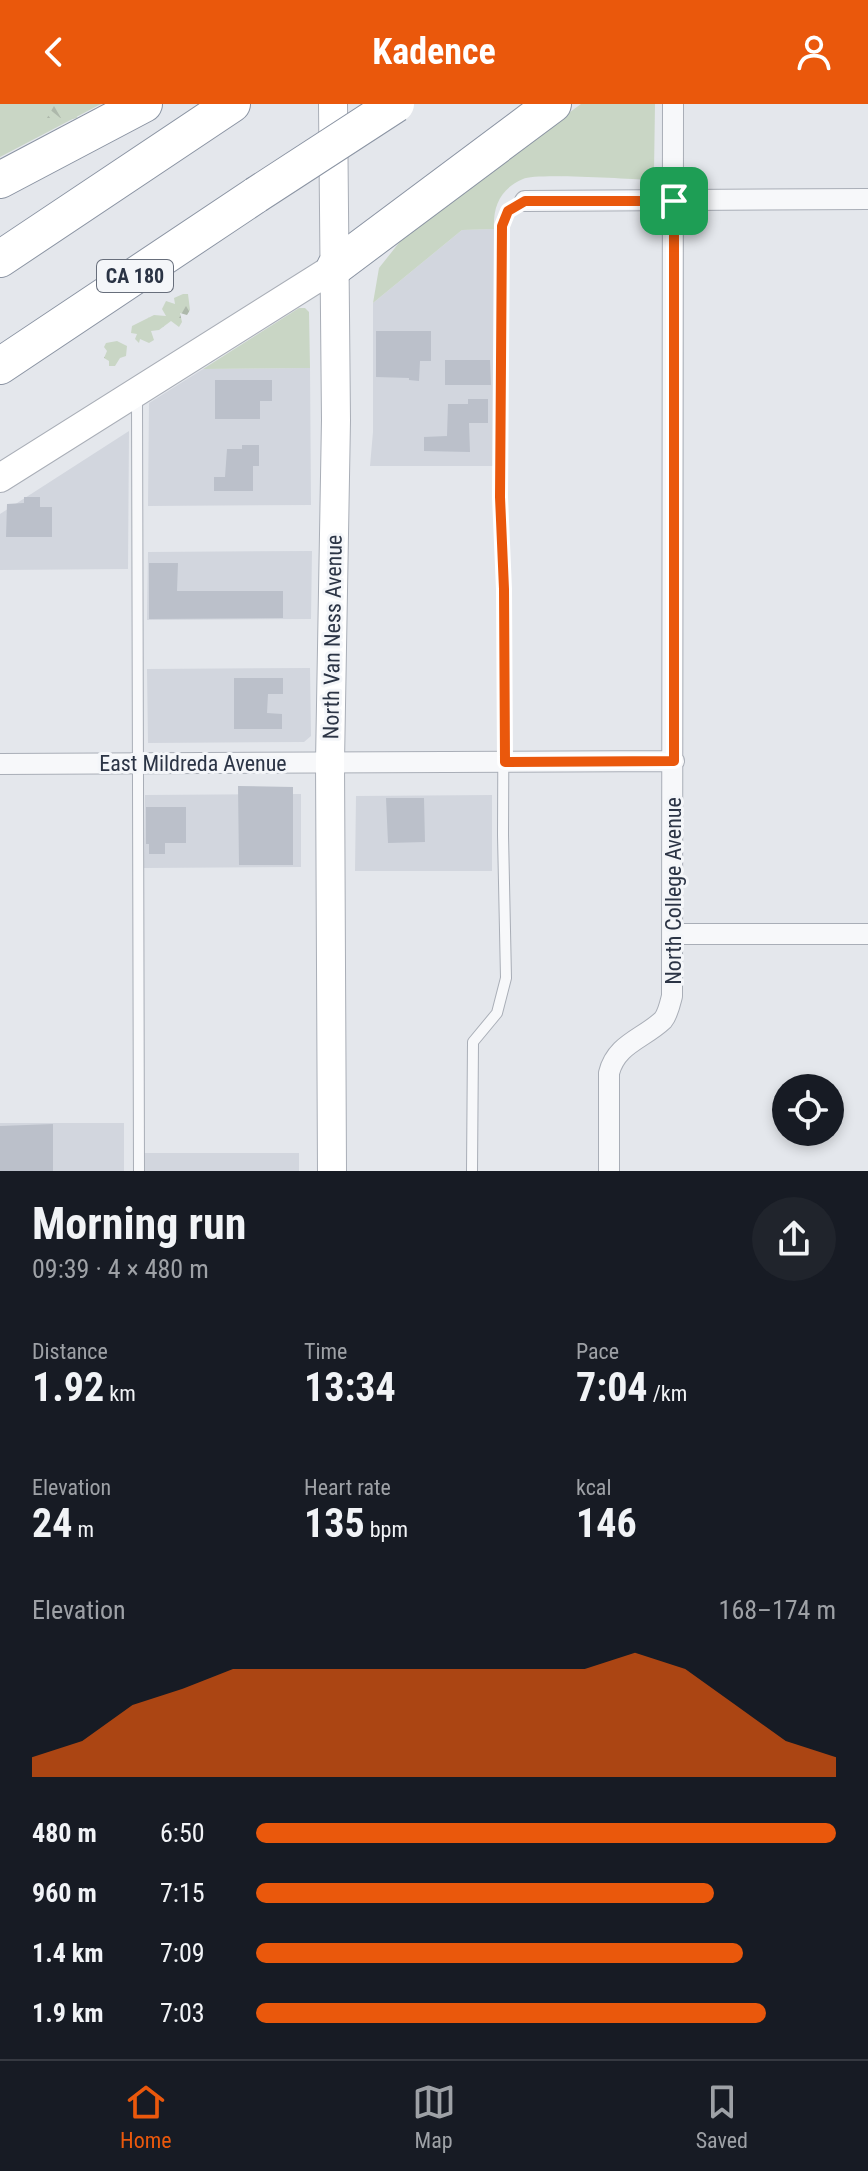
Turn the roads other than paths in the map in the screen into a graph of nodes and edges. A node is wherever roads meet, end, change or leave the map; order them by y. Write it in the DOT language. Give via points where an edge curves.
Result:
graph roads {
  1 [pos="144,104"];
  2 [pos="232,104"];
  3 [pos="333,104"];
  4 [pos="396,104"];
  5 [pos="553,104"];
  6 [pos="673,104"];
  7 [pos="5,178"];
  8 [pos="868,199"];
  9 [pos="525,201"];
  10 [pos="674,201"];
  11 [pos="6,255"];
  12 [pos="335,267"];
  13 [pos="7,361"];
  14 [pos="137,389"];
  15 [pos="0,478"];
  16 [pos="674,761"];
  17 [pos="330,762"];
  18 [pos="505,762"];
  19 [pos="0,764"];
  20 [pos="138,764"];
  21 [pos="674,934"];
  22 [pos="868,934"];
  23 [pos="139,1171"];
  24 [pos="332,1171"];
  25 [pos="472,1171"];
  26 [pos="609,1171"];
  1 -- 7 [label="highway"];
  2 -- 11 [label="highway"];
  3 -- 12 [label="main road, North Van Ness Avenue"];
  4 -- 13 [label="highway, CA 180, bridge"];
  5 -- 12 [label="highway"];
  6 -- 10 [label="street, North College Avenue"];
  8 -- 10 [label="street"];
  9 -- 10 [label="street"];
  9 -- 18 [label="lane" via="508,211 502,226"];
  10 -- 16 [label="street, North College Avenue"];
  12 -- 14 [label="main road"];
  12 -- 17 [label="main road, North Van Ness Avenue"];
  14 -- 15 [label="main road"];
  14 -- 20 [label="lane"];
  16 -- 18 [label="street, East Mildreda Avenue"];
  16 -- 21 [label="street, North College Avenue"];
  17 -- 18 [label="street, East Mildreda Avenue"];
  17 -- 20 [label="street, East Mildreda Avenue"];
  17 -- 24 [label="main road, North Van Ness Avenue"];
  18 -- 25 [label="lane" via="506,978 497,1013 473,1042"];
  19 -- 20 [label="street, East Mildreda Avenue"];
  20 -- 23 [label="lane"];
  21 -- 22 [label="street"];
  21 -- 26 [label="street, North College Avenue" via="672,996 665,1018 612,1061"];
}
